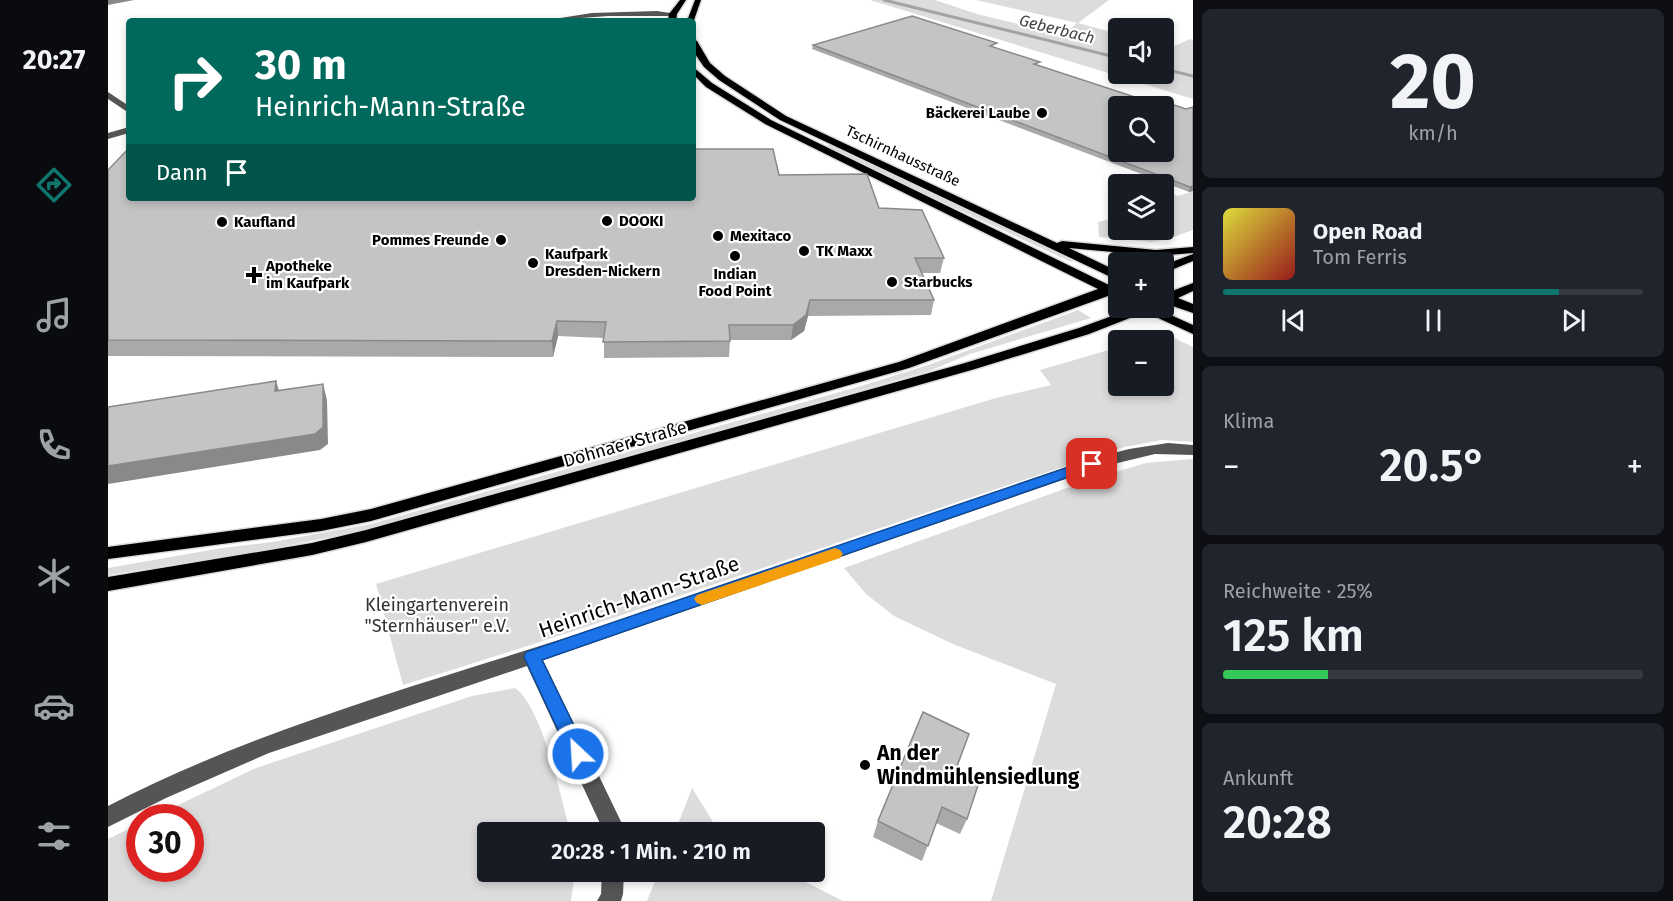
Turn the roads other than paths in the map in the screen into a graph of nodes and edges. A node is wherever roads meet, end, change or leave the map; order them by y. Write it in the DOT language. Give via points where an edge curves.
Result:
graph roads {
  1 [pos="683,0"];
  2 [pos="698,0"];
  3 [pos="559,18"];
  4 [pos="620,18"];
  5 [pos="672,18"];
  6 [pos="692,18"];
  7 [pos="696,49"];
  8 [pos="696,72"];
  9 [pos="108,95"];
  10 [pos="126,108"];
  11 [pos="126,131"];
  12 [pos="108,136"];
  13 [pos="1048,243"];
  14 [pos="1193,250"];
  15 [pos="1193,256"];
  16 [pos="1174,265"];
  17 [pos="1108,271"];
  18 [pos="1108,286"];
  19 [pos="1193,286"];
  20 [pos="1108,293"];
  21 [pos="1174,293"];
  22 [pos="1174,301"];
  23 [pos="1193,309"];
  24 [pos="1118,318"];
  25 [pos="1167,318"];
  26 [pos="1193,330"];
  27 [pos="1193,450"];
  28 [pos="108,553"];
  29 [pos="108,584"];
  30 [pos="532,657"];
  31 [pos="108,817"];
  32 [pos="610,822"];
  33 [pos="613,882"];
  34 [pos="609,901"];
  1 -- 5 [label="main road"];
  2 -- 6 [label="main road"];
  3 -- 5 [label="street" via="607,14"];
  4 -- 5 [label="street"];
  7 -- 13 [label="main road, Tschirnhausstraße" via="722,78 783,118"];
  8 -- 18 [label="main road, Tschirnhausstraße" via="709,85 768,122"];
  9 -- 10 [label="street"];
  11 -- 12 [label="street"];
  13 -- 14 [label="main road" via="1156,253"];
  13 -- 17 [label="main road, Tschirnhausstraße"];
  15 -- 16 [label="main road"];
  19 -- 21 [label="main road"];
  20 -- 28 [label="main road, Dohnaer Straße" via="903,366 371,515"];
  22 -- 23 [label="main road"];
  24 -- 29 [label="main road, Dohnaer Straße" via="970,366 366,536"];
  25 -- 26 [label="main road"];
  27 -- 30 [label="street, Heinrich-Mann-Straße" via="1137,451 1092,464"];
  30 -- 31 [label="street, Heinrich-Mann-Straße" via="281,738"];
  30 -- 32 [label="street"];
  33 -- 34 [label="street"];
}
